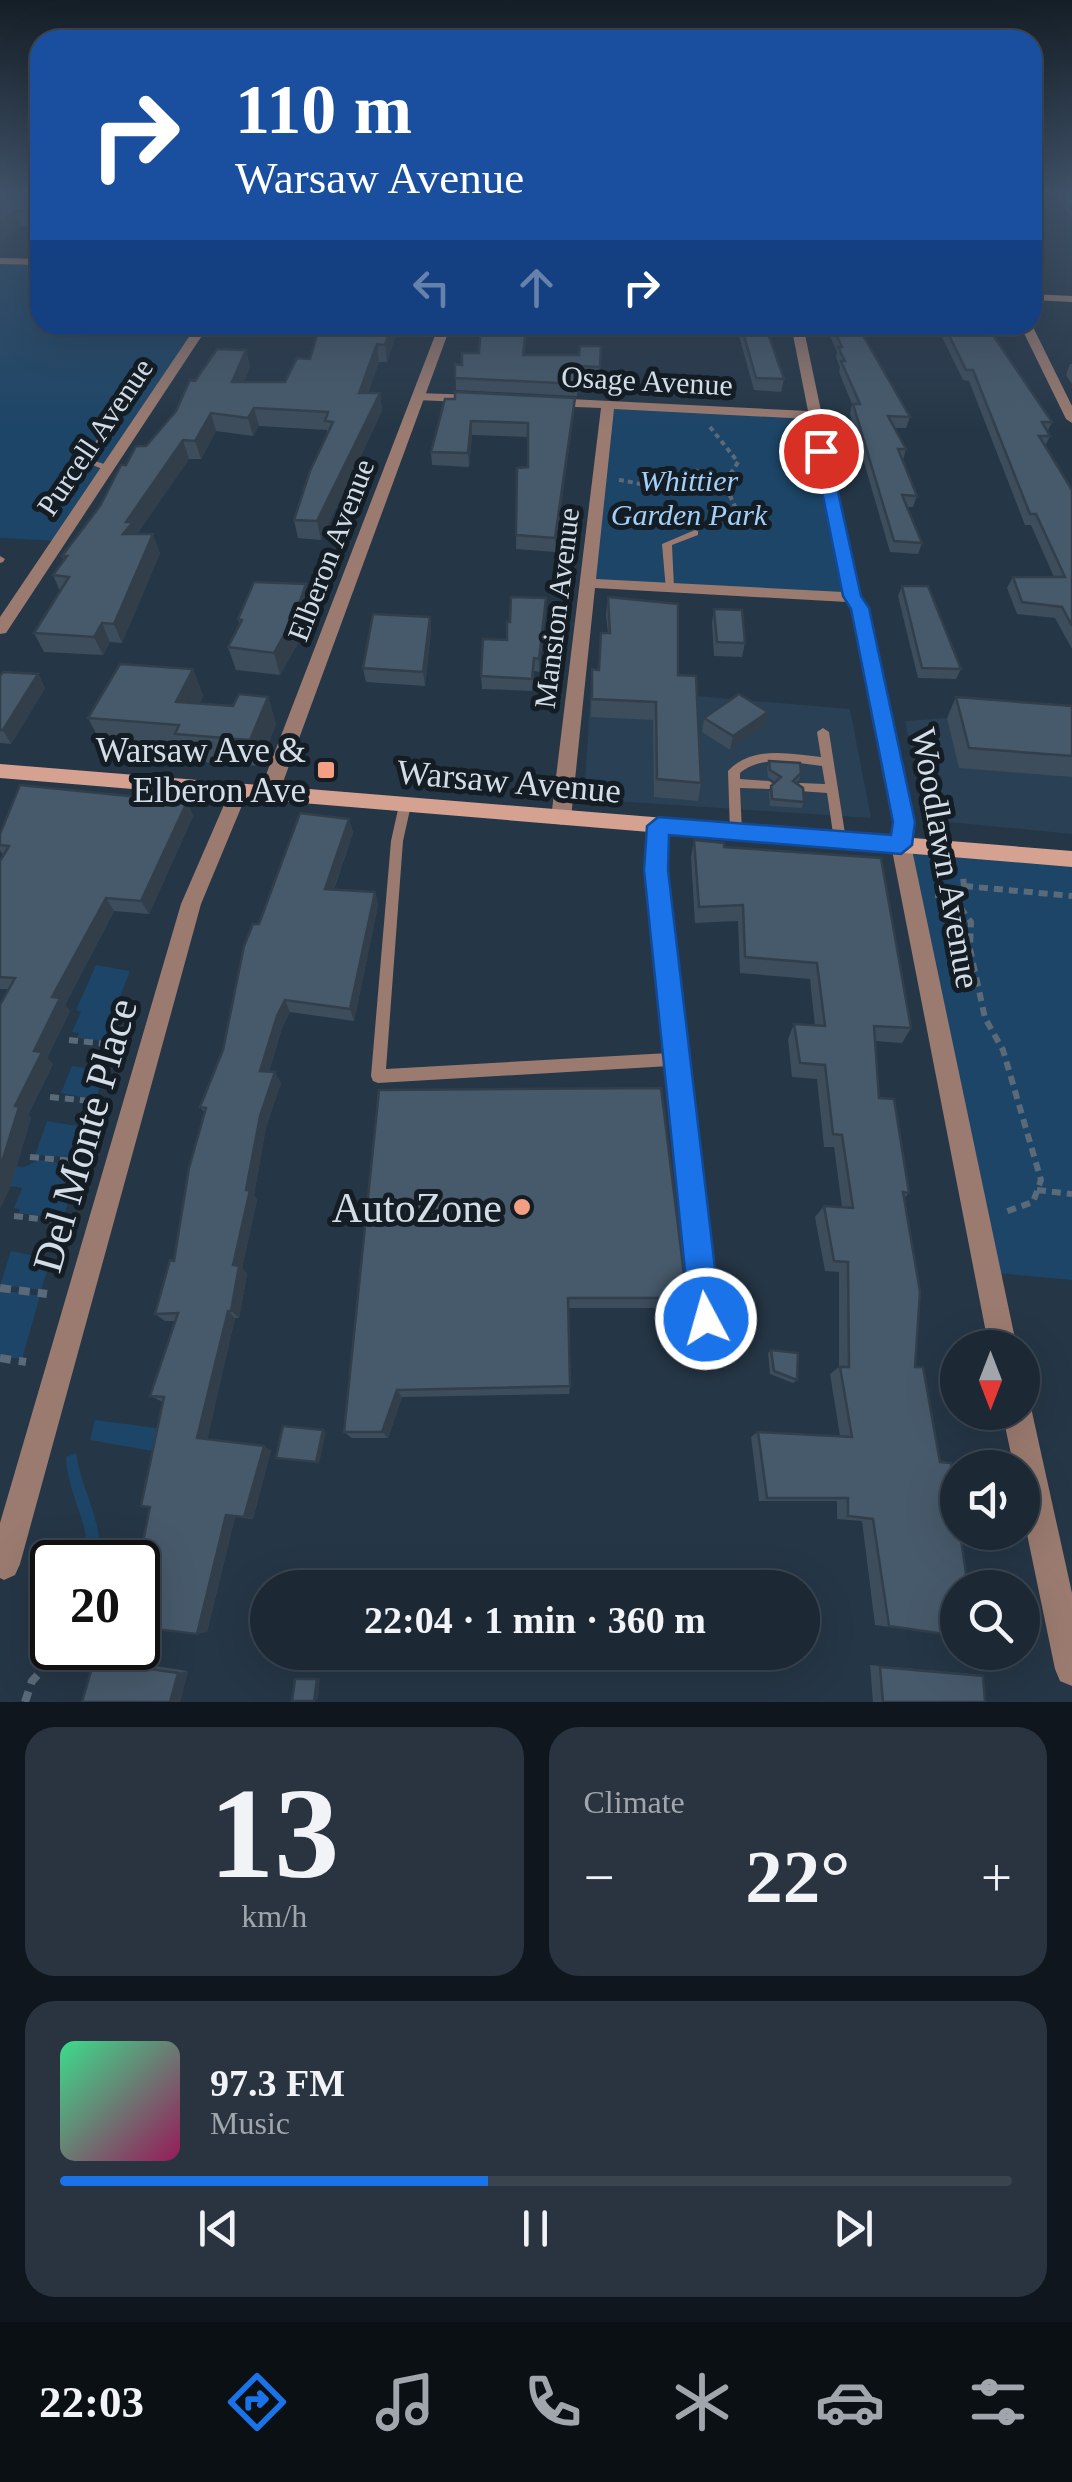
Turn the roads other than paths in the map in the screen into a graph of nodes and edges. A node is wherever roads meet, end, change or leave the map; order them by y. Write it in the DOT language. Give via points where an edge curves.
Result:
graph roads {
  1 [pos="1042,298"];
  2 [pos="1072,299"];
  3 [pos="196,335"];
  4 [pos="441,335"];
  5 [pos="799,335"];
  6 [pos="1031,335"];
  7 [pos="124,389"];
  8 [pos="418,396"];
  9 [pos="494,400"];
  10 [pos="532,401"];
  11 [pos="608,404"];
  12 [pos="814,415"];
  13 [pos="1072,419"];
  14 [pos="107,468"];
  15 [pos="694,533"];
  16 [pos="588,583"];
  17 [pos="669,588"];
  18 [pos="852,596"];
  19 [pos="6,609"];
  20 [pos="0,629"];
  21 [pos="823,732"];
  22 [pos="828,762"];
  23 [pos="0,770"];
  24 [pos="734,783"];
  25 [pos="769,785"];
  26 [pos="800,788"];
  27 [pos="832,789"];
  28 [pos="239,791"];
  29 [pos="269,794"];
  30 [pos="405,805"];
  31 [pos="561,818"];
  32 [pos="658,826"];
  33 [pos="736,832"];
  34 [pos="840,840"];
  35 [pos="901,845"];
  36 [pos="1072,860"];
  37 [pos="677,1059"];
  38 [pos="706,1319"];
  39 [pos="999,1330"];
  40 [pos="1021,1430"];
  41 [pos="4,1564"];
  42 [pos="1072,1669"];
  1 -- 2 [label="street"];
  3 -- 14 [label="street, Purcell Avenue"];
  4 -- 8 [label="street, Elberon Avenue"];
  5 -- 12 [label="street, Woodlawn Avenue"];
  6 -- 13 [label="street"];
  7 -- 14 [label="lane" via="126,400 87,462"];
  8 -- 9 [label="street"];
  8 -- 29 [label="street, Elberon Avenue"];
  10 -- 11 [label="street, Osage Avenue"];
  11 -- 12 [label="street, Osage Avenue"];
  11 -- 16 [label="street, Mansion Avenue"];
  12 -- 18 [label="street, Woodlawn Avenue"];
  14 -- 19 [label="street, Purcell Avenue"];
  15 -- 17 [label="lane" via="667,544"];
  16 -- 17 [label="street"];
  16 -- 31 [label="street, Mansion Avenue"];
  17 -- 18 [label="street"];
  18 -- 35 [label="street, Woodlawn Avenue" via="860,608 901,804"];
  19 -- 20 [label="street, Purcell Avenue"];
  21 -- 22 [label="lane"];
  22 -- 24 [label="lane" via="765,757 742,763"];
  22 -- 27 [label="lane"];
  23 -- 28 [label="main road, Warsaw Avenue"];
  24 -- 25 [label="lane"];
  24 -- 33 [label="lane"];
  26 -- 27 [label="lane"];
  27 -- 34 [label="lane"];
  28 -- 29 [label="main road, Warsaw Avenue"];
  28 -- 41 [label="street, Del Monte Place" via="191,904"];
  29 -- 30 [label="main road, Warsaw Avenue"];
  30 -- 31 [label="main road, Warsaw Avenue"];
  30 -- 37 [label="lane" via="378,1076"];
  31 -- 32 [label="main road, Warsaw Avenue"];
  32 -- 33 [label="main road, Warsaw Avenue"];
  32 -- 37 [label="lane" via="656,870"];
  33 -- 34 [label="main road, Warsaw Avenue"];
  34 -- 35 [label="main road, Warsaw Avenue"];
  35 -- 36 [label="main road, Warsaw Avenue"];
  35 -- 39 [label="street, Woodlawn Avenue"];
  37 -- 38 [label="lane"];
  40 -- 42 [label="street"];
}
